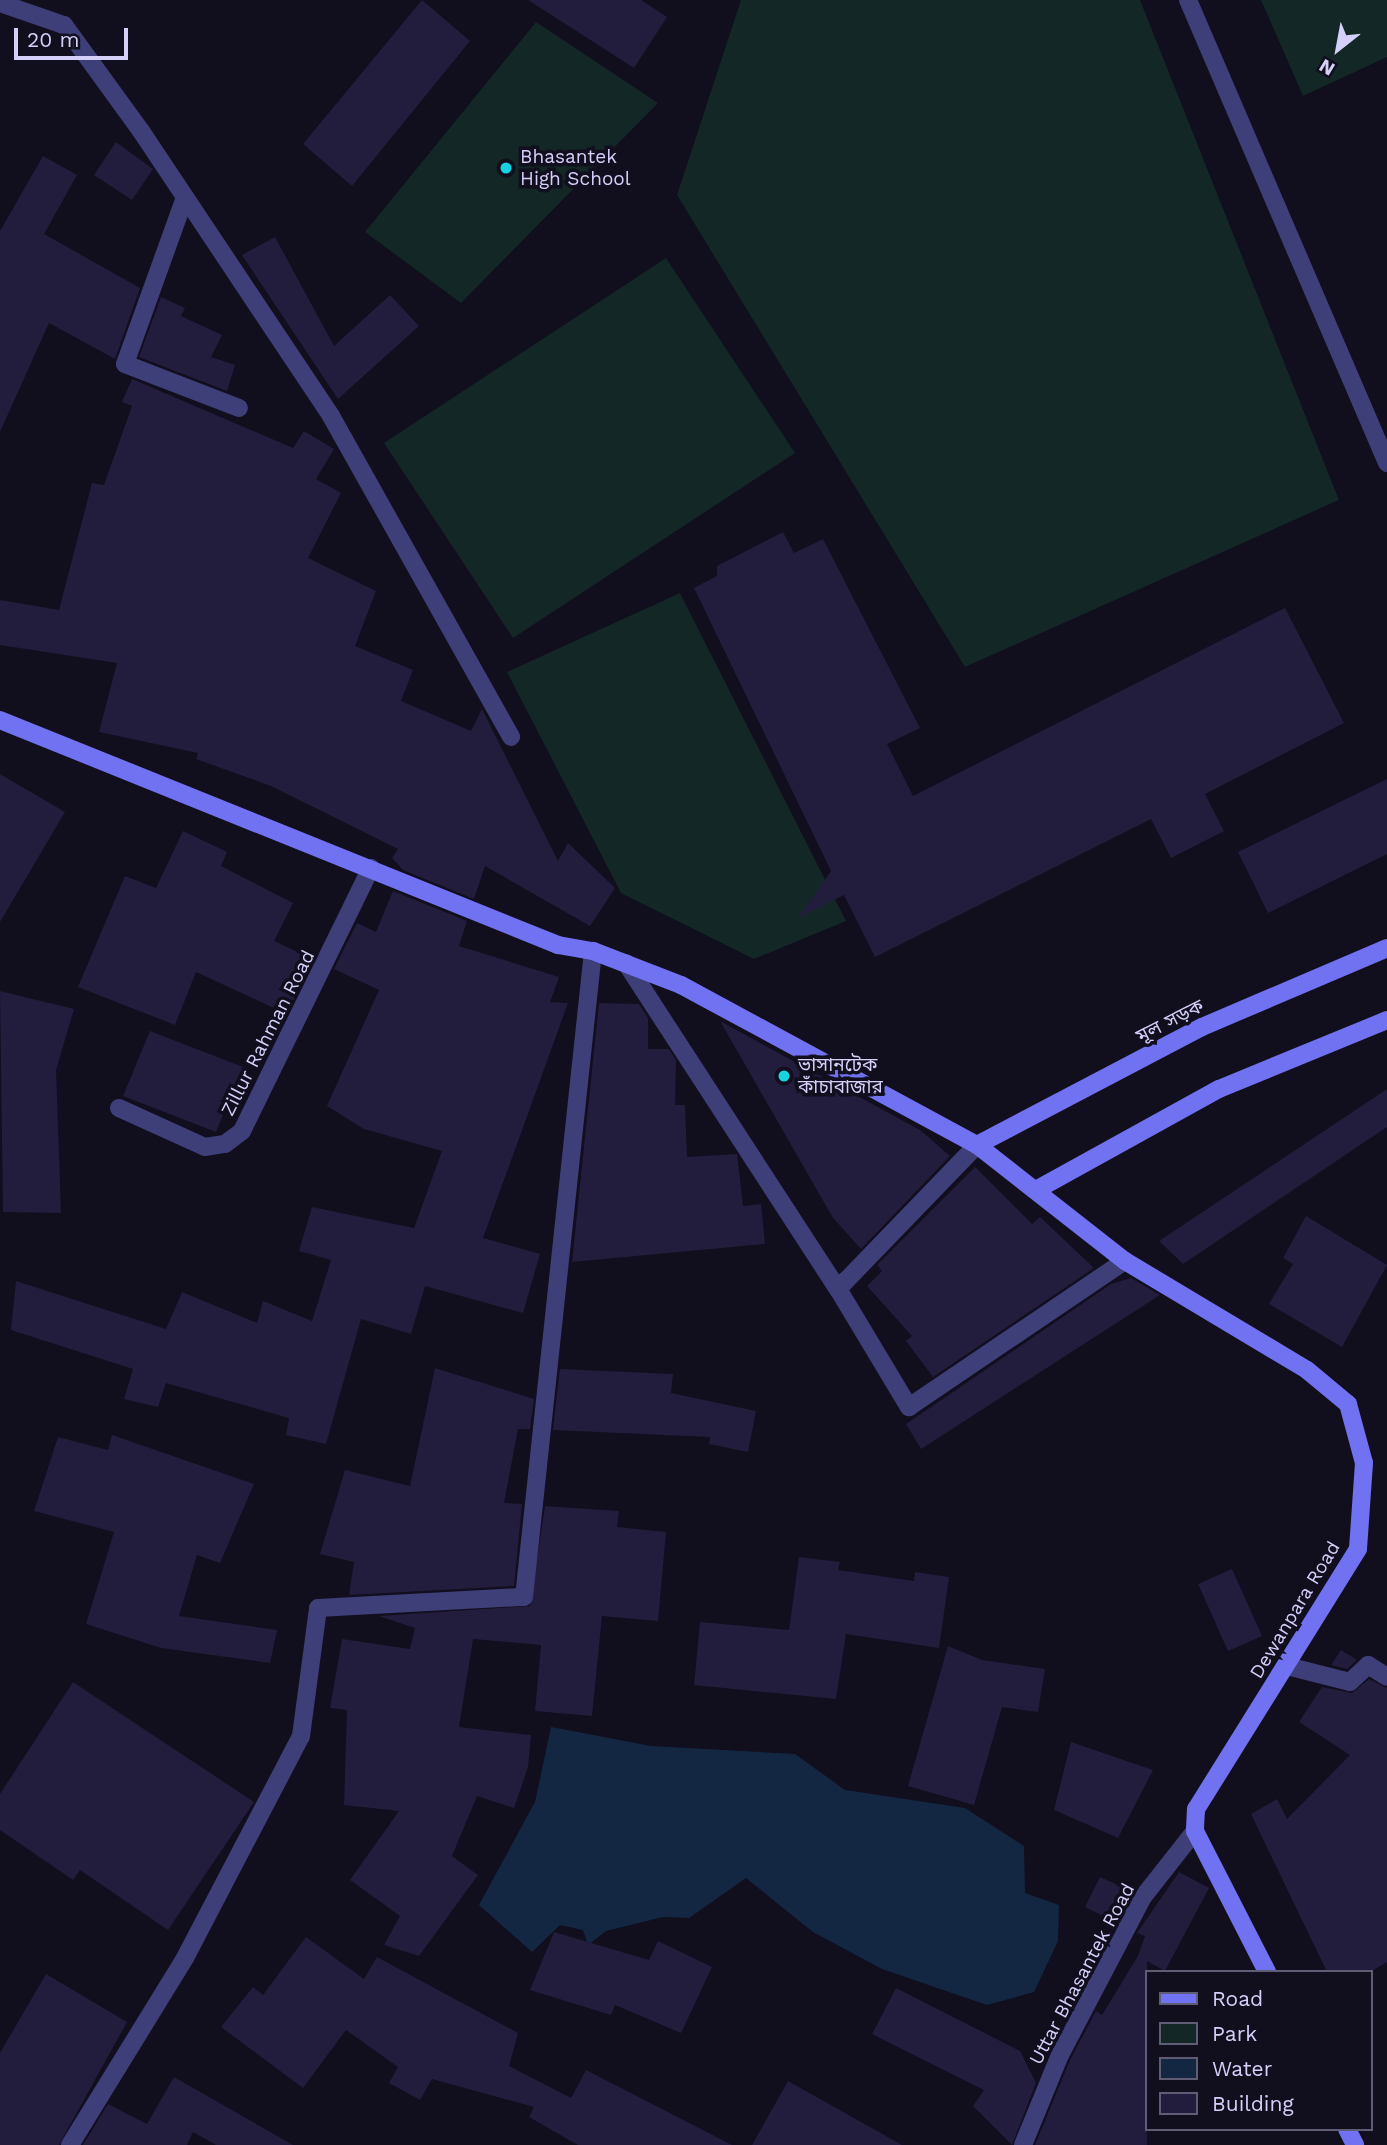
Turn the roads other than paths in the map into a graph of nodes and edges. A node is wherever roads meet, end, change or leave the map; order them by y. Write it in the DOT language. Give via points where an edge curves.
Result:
graph roads {
  1 [pos="1188,0"];
  2 [pos="0,3"];
  3 [pos="184,200"];
  4 [pos="239,408"];
  5 [pos="1387,463"];
  6 [pos="0,720"];
  7 [pos="511,737"];
  8 [pos="371,868"];
  9 [pos="1387,947"];
  10 [pos="593,951"];
  11 [pos="626,963"];
  12 [pos="1387,1020"];
  13 [pos="119,1108"];
  14 [pos="973,1150"];
  15 [pos="1036,1191"];
  16 [pos="1125,1261"];
  17 [pos="1287,1666"];
  18 [pos="1387,1677"];
  19 [pos="1195,1831"];
  20 [pos="1266,1970"];
  21 [pos="70,2145"];
  22 [pos="1023,2145"];
  1 -- 5 [label="street"];
  2 -- 3 [label="street" via="64,25"];
  3 -- 4 [label="street" via="125,364"];
  3 -- 7 [label="street" via="331,416"];
  6 -- 8 [label="street, Dewanpara Road"];
  8 -- 10 [label="street, Dewanpara Road" via="558,945"];
  8 -- 13 [label="street, Zillur Rahman Road" via="242,1131 225,1144 205,1147"];
  9 -- 14 [label="street, মূল সড়ক" via="1202,1027"];
  10 -- 11 [label="street, Dewanpara Road"];
  10 -- 21 [label="street" via="524,1597 318,1608 301,1736 185,1958"];
  11 -- 14 [label="street, Dewanpara Road" via="681,985"];
  11 -- 14 [label="street" via="838,1289"];
  12 -- 15 [label="street" via="1219,1089"];
  14 -- 15 [label="street, Dewanpara Road"];
  14 -- 16 [label="street" via="838,1289 909,1407"];
  15 -- 16 [label="street, Dewanpara Road"];
  16 -- 17 [label="street, Dewanpara Road" via="1307,1370 1348,1404 1364,1463 1358,1549"];
  17 -- 18 [label="street" via="1350,1682 1368,1665"];
  17 -- 19 [label="street, Dewanpara Road" via="1196,1809"];
  19 -- 20 [label="street"];
  19 -- 22 [label="street, Uttar Bhasantek Road" via="1143,1897 1060,2055"];
}
